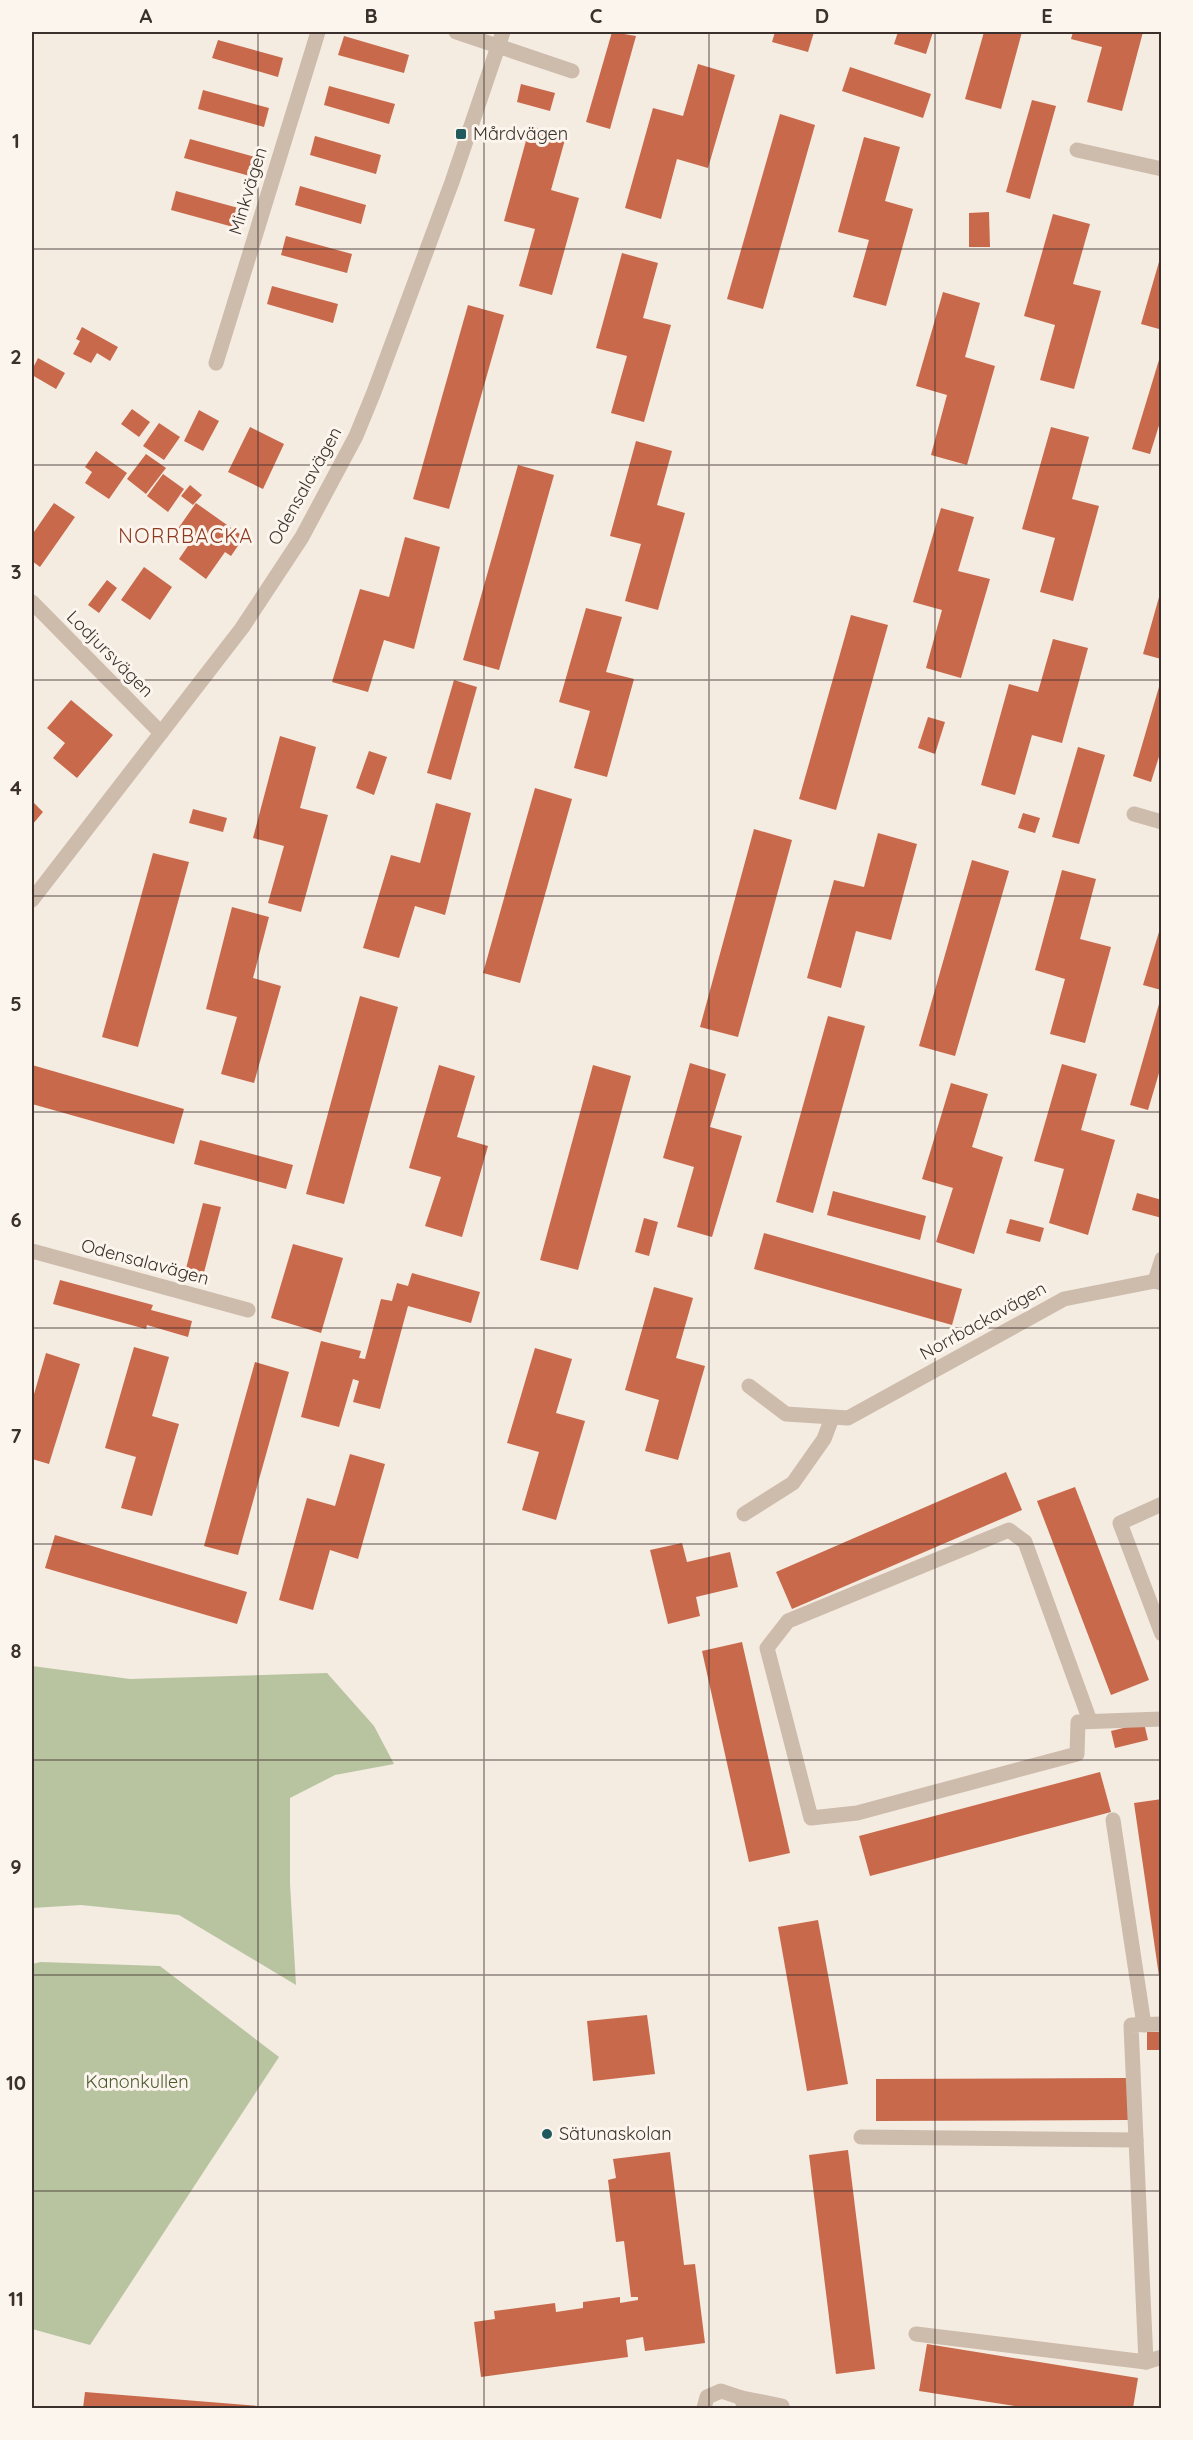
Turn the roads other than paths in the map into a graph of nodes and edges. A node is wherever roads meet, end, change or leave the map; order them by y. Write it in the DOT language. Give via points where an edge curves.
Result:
graph roads {
  1 [pos="318,32"];
  2 [pos="456,32"];
  3 [pos="503,32"];
  4 [pos="498,47"];
  5 [pos="572,71"];
  6 [pos="1077,150"];
  7 [pos="1161,169"];
  8 [pos="216,363"];
  9 [pos="32,602"];
  10 [pos="161,733"];
  11 [pos="1134,814"];
  12 [pos="1161,822"];
  13 [pos="32,900"];
  14 [pos="32,1251"];
  15 [pos="1161,1259"];
  16 [pos="1158,1282"];
  17 [pos="248,1310"];
  18 [pos="749,1386"];
  19 [pos="832,1418"];
  20 [pos="1161,1504"];
  21 [pos="744,1514"];
  22 [pos="1161,1634"];
  23 [pos="1161,1719"];
  24 [pos="1090,1721"];
  25 [pos="1113,1820"];
  26 [pos="1161,2024"];
  27 [pos="1144,2025"];
  28 [pos="861,2137"];
  29 [pos="1136,2140"];
  30 [pos="916,2334"];
  31 [pos="1161,2357"];
  32 [pos="1146,2362"];
  33 [pos="743,2403"];
  34 [pos="782,2406"];
  35 [pos="704,2409"];
  1 -- 8 [label="street, Minkvägen"];
  2 -- 4 [label="street"];
  3 -- 4 [label="street, Odensalavägen"];
  4 -- 5 [label="street"];
  4 -- 10 [label="street, Odensalavägen" via="452,182 356,436 296,546 242,628"];
  6 -- 7 [label="street"];
  9 -- 10 [label="street, Lodjursvägen"];
  10 -- 13 [label="street, Odensalavägen"];
  11 -- 12 [label="street"];
  14 -- 17 [label="street, Odensalavägen"];
  15 -- 16 [label="street"];
  16 -- 19 [label="street, Norrbackavägen" via="1064,1299 848,1418"];
  18 -- 19 [label="street, Norrbackavägen" via="786,1414"];
  19 -- 21 [label="street" via="824,1439 792,1483"];
  20 -- 22 [label="street" via="1120,1523"];
  23 -- 24 [label="street"];
  24 -- 24 [label="street" via="1078,1722 1077,1754 857,1813 811,1818 767,1648 788,1621 1009,1530 1025,1542"];
  25 -- 27 [label="street"];
  26 -- 27 [label="street"];
  27 -- 29 [label="street" via="1131,2025"];
  28 -- 29 [label="street"];
  29 -- 32 [label="street"];
  30 -- 32 [label="street"];
  31 -- 32 [label="street"];
  33 -- 34 [label="street"];
  33 -- 35 [label="street" via="721,2391 707,2397"];
}
